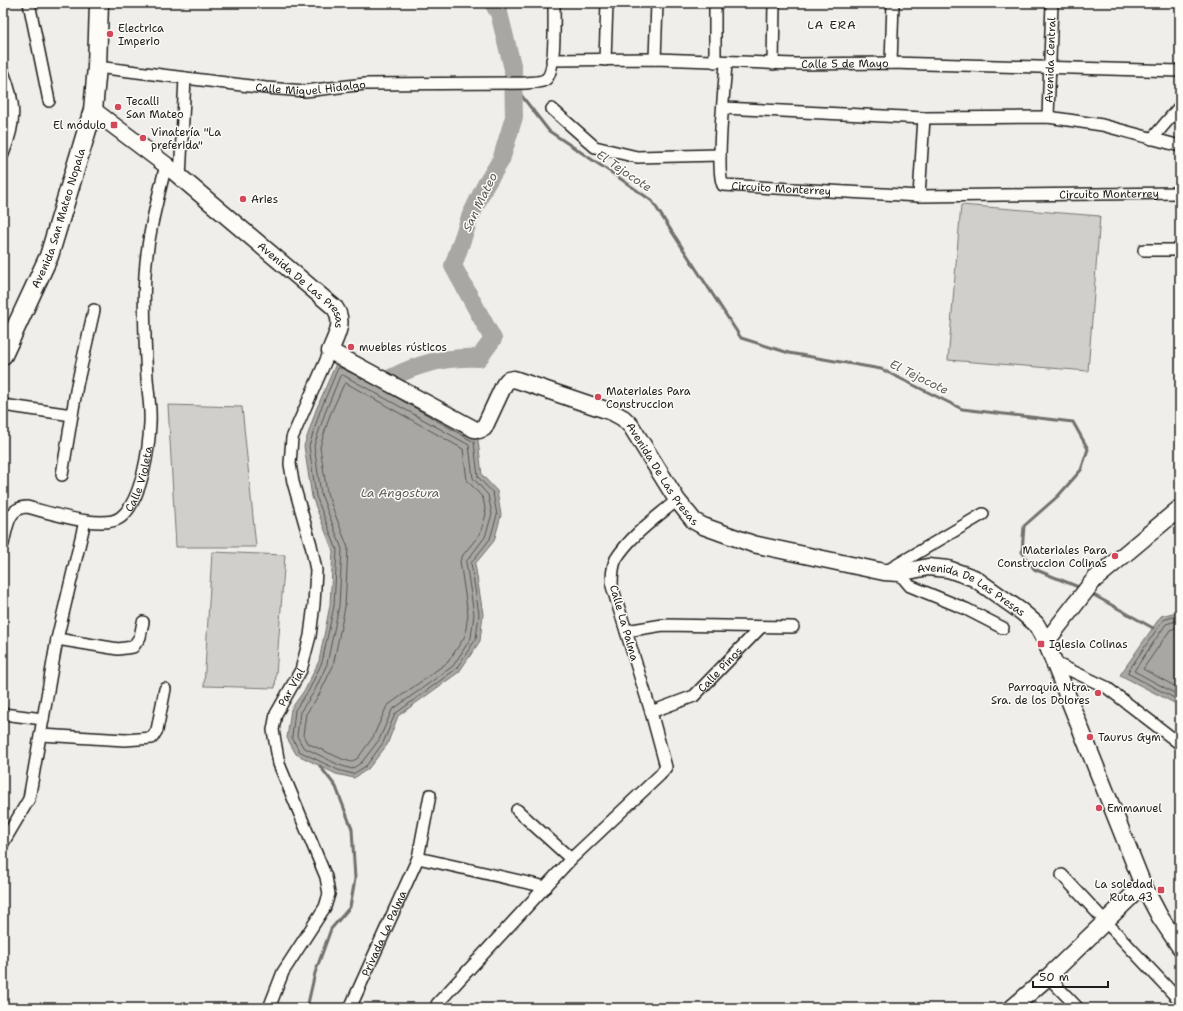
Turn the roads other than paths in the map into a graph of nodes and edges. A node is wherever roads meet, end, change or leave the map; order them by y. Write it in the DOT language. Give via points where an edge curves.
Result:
graph roads {
  1 [pos="30,3"];
  2 [pos="99,3"];
  3 [pos="554,3"];
  4 [pos="607,3"];
  5 [pos="657,3"];
  6 [pos="715,3"];
  7 [pos="774,3"];
  8 [pos="893,3"];
  9 [pos="1052,3"];
  10 [pos="655,59"];
  11 [pos="552,60"];
  12 [pos="605,60"];
  13 [pos="715,62"];
  14 [pos="726,63"];
  15 [pos="891,63"];
  16 [pos="773,64"];
  17 [pos="97,67"];
  18 [pos="1049,67"];
  19 [pos="1180,70"];
  20 [pos="3,72"];
  21 [pos="185,78"];
  22 [pos="49,101"];
  23 [pos="1180,106"];
  24 [pos="724,108"];
  25 [pos="552,109"];
  26 [pos="93,110"];
  27 [pos="1048,117"];
  28 [pos="924,118"];
  29 [pos="1152,139"];
  30 [pos="1180,146"];
  31 [pos="3,154"];
  32 [pos="720,156"];
  33 [pos="166,165"];
  34 [pos="180,178"];
  35 [pos="1180,193"];
  36 [pos="919,196"];
  37 [pos="1144,250"];
  38 [pos="1180,250"];
  39 [pos="94,310"];
  40 [pos="8,333"];
  41 [pos="330,351"];
  42 [pos="3,355"];
  43 [pos="3,405"];
  44 [pos="72,415"];
  45 [pos="62,475"];
  46 [pos="677,500"];
  47 [pos="1180,508"];
  48 [pos="983,514"];
  49 [pos="85,521"];
  50 [pos="3,544"];
  51 [pos="892,573"];
  52 [pos="143,622"];
  53 [pos="761,627"];
  54 [pos="793,627"];
  55 [pos="1003,628"];
  56 [pos="626,631"];
  57 [pos="58,639"];
  58 [pos="1046,642"];
  59 [pos="1053,662"];
  60 [pos="165,690"];
  61 [pos="652,712"];
  62 [pos="3,714"];
  63 [pos="43,719"];
  64 [pos="41,735"];
  65 [pos="1180,744"];
  66 [pos="430,795"];
  67 [pos="517,810"];
  68 [pos="3,844"];
  69 [pos="418,858"];
  70 [pos="571,859"];
  71 [pos="1062,875"];
  72 [pos="1143,885"];
  73 [pos="546,887"];
  74 [pos="1105,921"];
  75 [pos="1180,947"];
  76 [pos="1048,977"];
  77 [pos="1180,1001"];
  78 [pos="437,1004"];
  79 [pos="269,1008"];
  80 [pos="350,1008"];
  81 [pos="1012,1008"];
  82 [pos="1078,1008"];
  1 -- 22 [label="street"];
  2 -- 17 [label="main road, Avenida San Mateo Nopala"];
  3 -- 11 [label="street"];
  4 -- 12 [label="street"];
  5 -- 10 [label="street"];
  6 -- 13 [label="street"];
  7 -- 16 [label="street"];
  8 -- 15 [label="street"];
  9 -- 18 [label="street, Avenida Central"];
  10 -- 12 [label="street, Calle 5 de Mayo"];
  10 -- 13 [label="street, Calle 5 de Mayo"];
  11 -- 12 [label="street, Calle 5 de Mayo"];
  11 -- 21 [label="street, Calle Miguel Hidalgo" via="550,75 546,79 525,83 365,84 305,91"];
  13 -- 14 [label="street, Calle 5 de Mayo"];
  14 -- 16 [label="street, Calle 5 de Mayo"];
  14 -- 24 [label="street, Circuito Monterrey"];
  15 -- 16 [label="street, Calle 5 de Mayo"];
  15 -- 18 [label="street, Calle 5 de Mayo"];
  17 -- 21 [label="street, Calle Miguel Hidalgo"];
  17 -- 26 [label="main road, Avenida San Mateo Nopala"];
  18 -- 19 [label="street, Calle 5 de Mayo"];
  18 -- 27 [label="street, Avenida Central"];
  20 -- 31 [label="street" via="13,102 12,122"];
  21 -- 34 [label="street"];
  23 -- 29 [label="street"];
  24 -- 28 [label="street"];
  24 -- 32 [label="street, Circuito Monterrey"];
  25 -- 32 [label="street" via="596,147 637,157"];
  26 -- 33 [label="main road, Avenida De Las Presas"];
  26 -- 40 [label="main road, Avenida San Mateo Nopala" via="49,256"];
  27 -- 28 [label="street"];
  27 -- 29 [label="street" via="1102,126"];
  28 -- 36 [label="street"];
  29 -- 30 [label="street"];
  32 -- 36 [label="street, Circuito Monterrey" via="722,185"];
  33 -- 34 [label="main road, Avenida De Las Presas"];
  33 -- 49 [label="street, Calle Violeta" via="151,227 145,275 150,423 144,468 134,499 121,517 104,522"];
  34 -- 41 [label="main road, Avenida De Las Presas" via="335,308 340,324"];
  35 -- 36 [label="street, Circuito Monterrey"];
  37 -- 38 [label="street"];
  39 -- 44 [label="street"];
  40 -- 42 [label="main road, Avenida San Mateo Nopala"];
  41 -- 46 [label="main road, Avenida De Las Presas" via="474,429 484,428 504,385 508,380 514,379 612,412 631,426"];
  41 -- 79 [label="street, Par Vial" via="292,438 290,464 293,482 316,570 314,604 310,636 301,670 276,714 273,730 279,764 326,877 329,894 325,907 283,972"];
  43 -- 44 [label="street"];
  44 -- 45 [label="street"];
  46 -- 51 [label="main road, Avenida De Las Presas" via="687,515 703,526 754,544"];
  46 -- 56 [label="street, Calle La Palma" via="634,538 616,559 612,572 612,586"];
  47 -- 58 [label="main road" via="1094,580"];
  48 -- 51 [label="street"];
  49 -- 50 [label="street, Calle Violeta" via="19,507 11,513"];
  49 -- 57 [label="street"];
  51 -- 55 [label="street" via="910,586 966,609"];
  51 -- 58 [label="main road, Avenida De Las Presas" via="928,567 948,569 974,578 1036,624"];
  52 -- 57 [label="street" via="140,637 133,647 118,649"];
  53 -- 54 [label="street"];
  53 -- 56 [label="street" via="663,625"];
  53 -- 61 [label="street, Calle Pinos" via="694,696"];
  56 -- 61 [label="street, Calle La Palma"];
  57 -- 63 [label="street"];
  58 -- 59 [label="main road, Avenida De Las Presas"];
  59 -- 65 [label="street" via="1106,687"];
  59 -- 72 [label="main road, Avenida De Las Presas"];
  60 -- 64 [label="street" via="157,730 152,738 125,740"];
  61 -- 70 [label="street, Calle La Palma" via="666,767"];
  62 -- 63 [label="street"];
  63 -- 64 [label="street"];
  64 -- 68 [label="street" via="29,799"];
  66 -- 69 [label="street, Privada La Palma"];
  67 -- 70 [label="street"];
  69 -- 73 [label="street"];
  69 -- 80 [label="street, Privada La Palma"];
  70 -- 73 [label="street"];
  71 -- 74 [label="street"];
  72 -- 74 [label="main road"];
  72 -- 75 [label="main road, Avenida De Las Presas"];
  73 -- 78 [label="street"];
  74 -- 76 [label="main road"];
  74 -- 77 [label="street"];
  76 -- 81 [label="main road"];
  76 -- 82 [label="street"];
}
